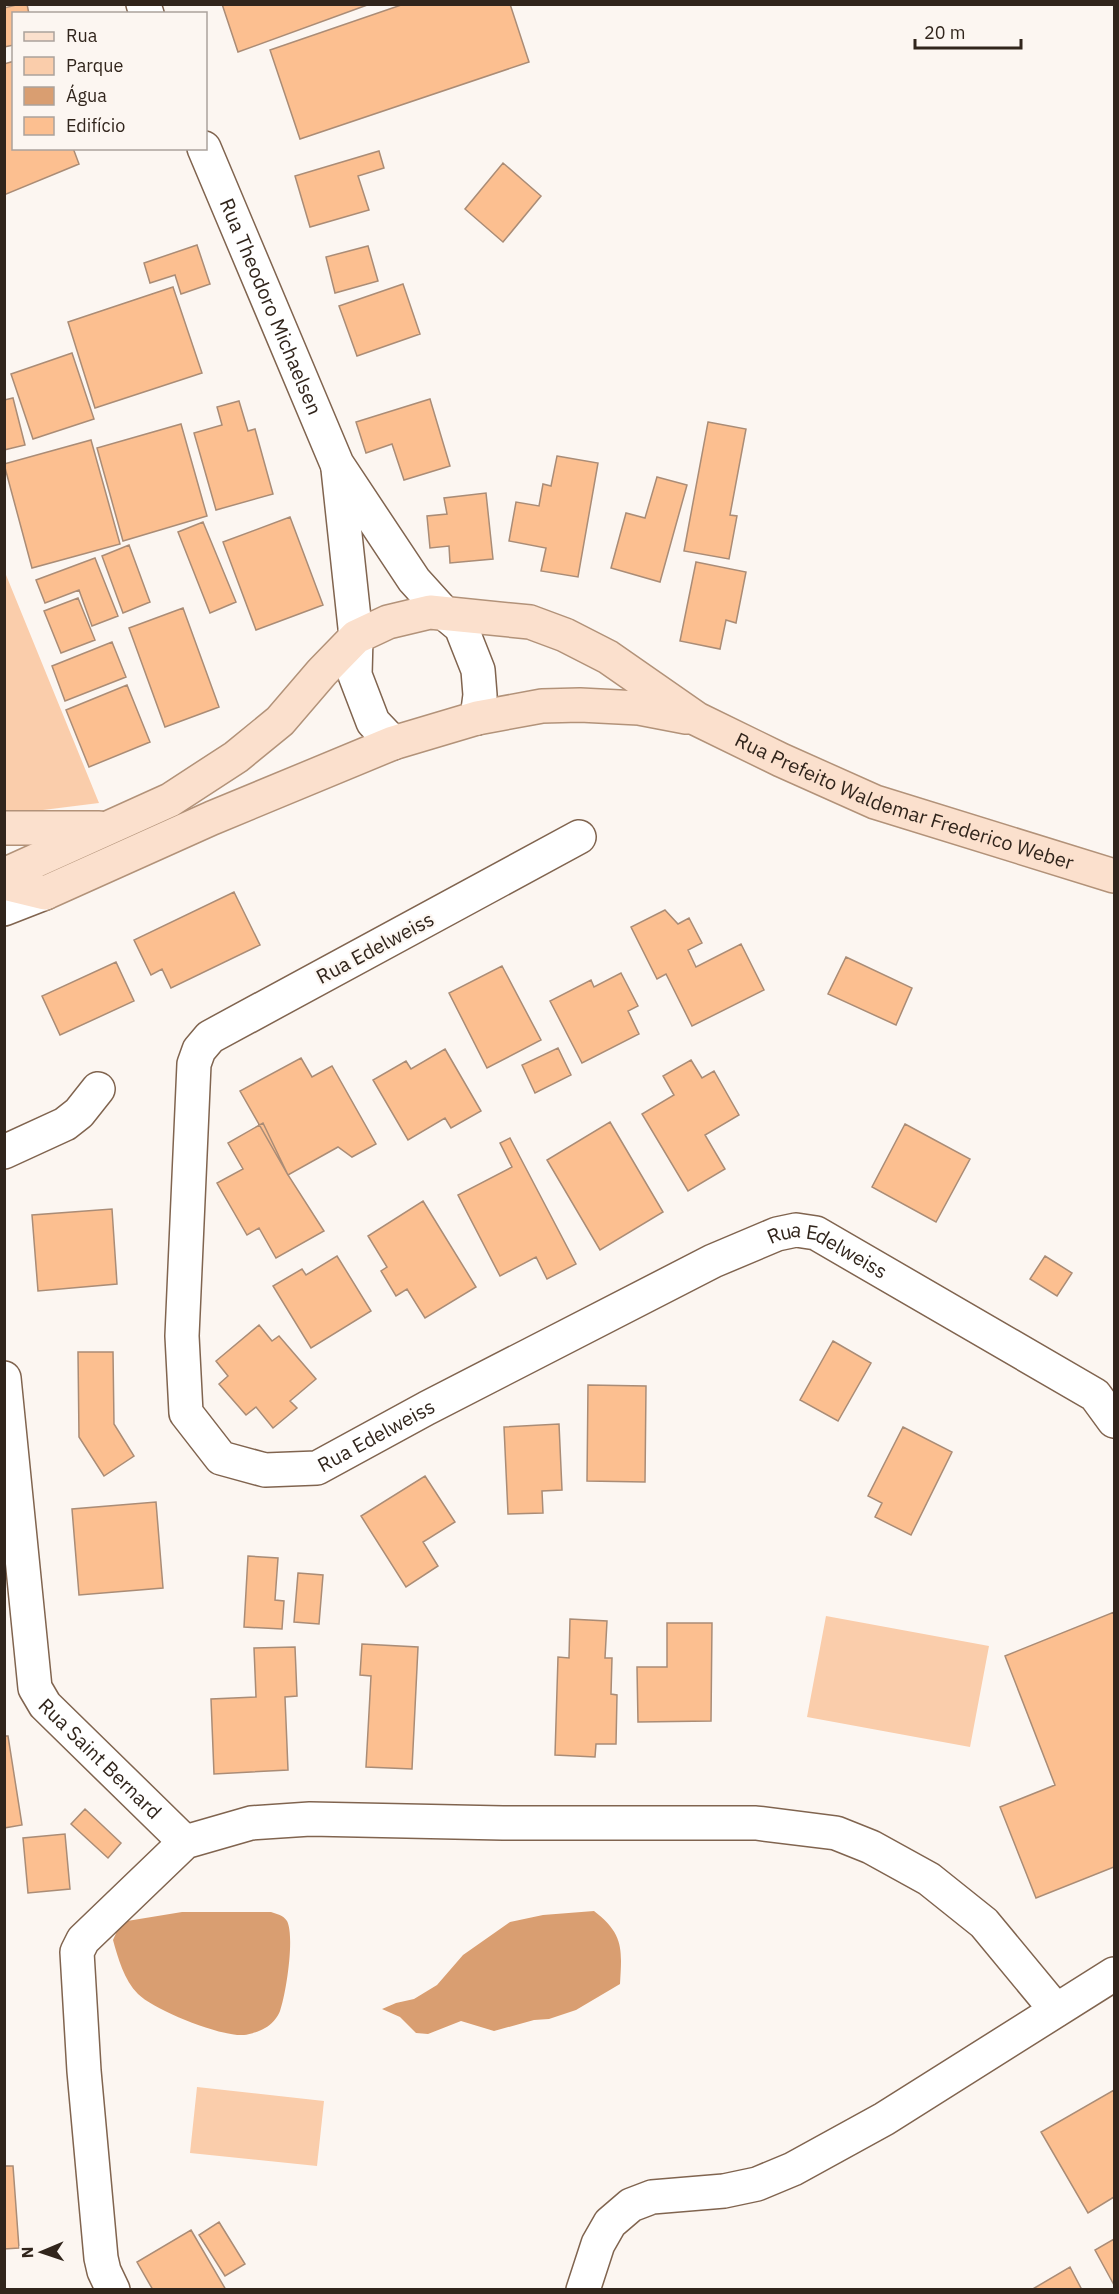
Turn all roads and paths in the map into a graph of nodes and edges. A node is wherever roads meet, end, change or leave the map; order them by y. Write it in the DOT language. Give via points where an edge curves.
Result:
graph roads {
  1 [pos="205,150"];
  2 [pos="337,464"];
  3 [pos="443,612"];
  4 [pos="356,637"];
  5 [pos="477,718"];
  6 [pos="697,720"];
  7 [pos="393,742"];
  8 [pos="4,828"];
  9 [pos="110,828"];
  10 [pos="579,837"];
  11 [pos="4,875"];
  12 [pos="1114,876"];
  13 [pos="4,883"];
  14 [pos="45,893"];
  15 [pos="4,909"];
  16 [pos="98,1089"];
  17 [pos="4,1152"];
  18 [pos="4,1378"];
  19 [pos="1114,1421"];
  20 [pos="185,1842"];
  21 [pos="1114,1974"];
  22 [pos="1056,2010"];
  23 [pos="113,2289"];
  24 [pos="583,2289"];
  1 -- 2 [label="street, Rua Theodoro Michaelsen"];
  2 -- 3 [label="street, Rua Theodoro Michaelsen" via="414,580"];
  2 -- 4 [label="street, Rua Theodoro Michaelsen"];
  3 -- 4 [label="main road" via="388,622"];
  3 -- 5 [label="street, Rua Theodoro Michaelsen" via="461,627 478,670"];
  3 -- 6 [label="main road" via="530,622 565,635 608,657"];
  4 -- 7 [label="street, Rua Theodoro Michaelsen" via="355,675 373,722"];
  4 -- 9 [label="main road" via="280,721 236,757 170,800"];
  5 -- 6 [label="main road" via="542,706 580,705 639,708"];
  5 -- 7 [label="main road"];
  6 -- 12 [label="main road, Rua Prefeito Waldemar Frederico Weber" via="875,802"];
  7 -- 14 [label="main road"];
  8 -- 9 [label="main road"];
  9 -- 11 [label="main road"];
  10 -- 19 [label="street, Rua Edelweiss" via="210,1037 199,1050 194,1064 182,1336 186,1413 220,1458 265,1470 317,1468 691,1272 759,1241 796,1230 816,1233 1095,1395"];
  13 -- 14 [label="main road"];
  14 -- 15 [label="street"];
  16 -- 17 [label="street" via="65,1124"];
  18 -- 20 [label="street, Rua Saint Bernard" via="35,1688 45,1705"];
  20 -- 22 [label="street" via="251,1823 310,1819 756,1823 836,1833 929,1879 984,1923"];
  20 -- 23 [label="street" via="82,1940 77,1952 101,2258"];
  21 -- 22 [label="street"];
  22 -- 24 [label="street" via="884,2119 794,2169 757,2184 652,2197 631,2205 610,2223 598,2244"];
}
